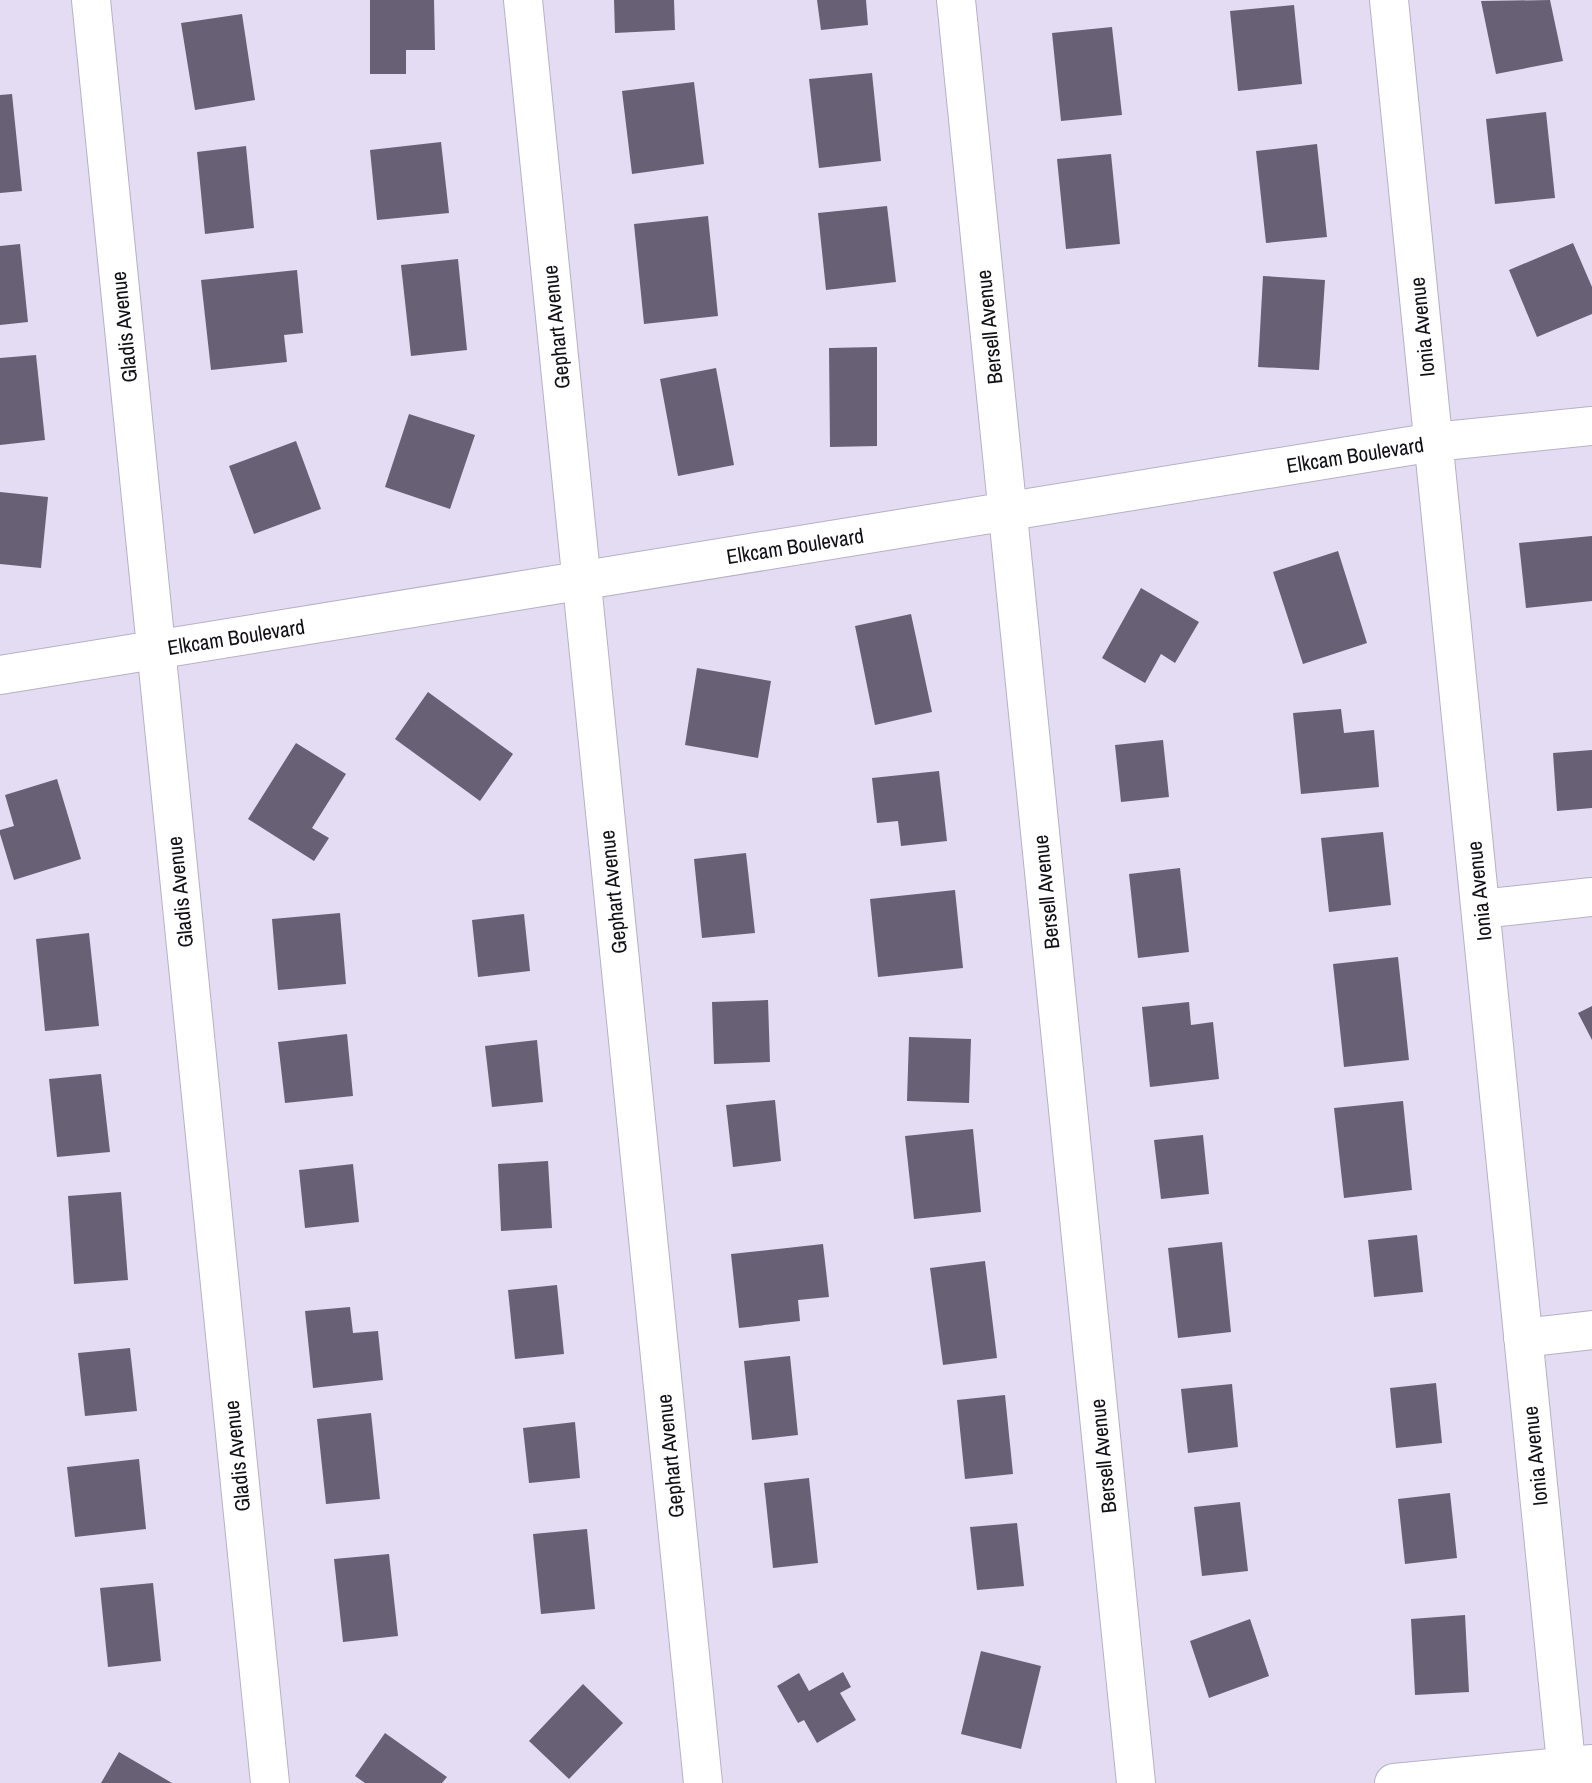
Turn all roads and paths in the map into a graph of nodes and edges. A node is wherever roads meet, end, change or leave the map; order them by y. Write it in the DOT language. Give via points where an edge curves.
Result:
graph roads {
  1 [pos="91,0"];
  2 [pos="523,0"];
  3 [pos="956,0"];
  4 [pos="1390,0"];
  5 [pos="1592,426"];
  6 [pos="1434,442"];
  7 [pos="1008,511"];
  8 [pos="582,580"];
  9 [pos="156,650"];
  10 [pos="0,675"];
  11 [pos="1592,897"];
  12 [pos="1481,909"];
  13 [pos="1592,1330"];
  14 [pos="1524,1338"];
  15 [pos="1576,1771"];
  16 [pos="270,1783"];
  17 [pos="703,1783"];
  18 [pos="1136,1783"];
  19 [pos="1394,1783"];
  1 -- 9 [label="street, Gladis Avenue"];
  2 -- 8 [label="street, Gephart Avenue"];
  3 -- 7 [label="street, Bersell Avenue"];
  4 -- 6 [label="street, Ionia Avenue"];
  5 -- 6 [label="street, Elkcam Boulevard"];
  6 -- 7 [label="street, Elkcam Boulevard"];
  6 -- 12 [label="street, Ionia Avenue"];
  7 -- 8 [label="street, Elkcam Boulevard"];
  7 -- 18 [label="street, Bersell Avenue"];
  8 -- 9 [label="street, Elkcam Boulevard"];
  8 -- 17 [label="street, Gephart Avenue"];
  9 -- 10 [label="street, Elkcam Boulevard"];
  9 -- 16 [label="street, Gladis Avenue"];
  11 -- 12 [label="street"];
  12 -- 14 [label="street, Ionia Avenue"];
  13 -- 14 [label="street"];
  14 -- 15 [label="street, Ionia Avenue"];
  15 -- 19 [label="street"];
}
